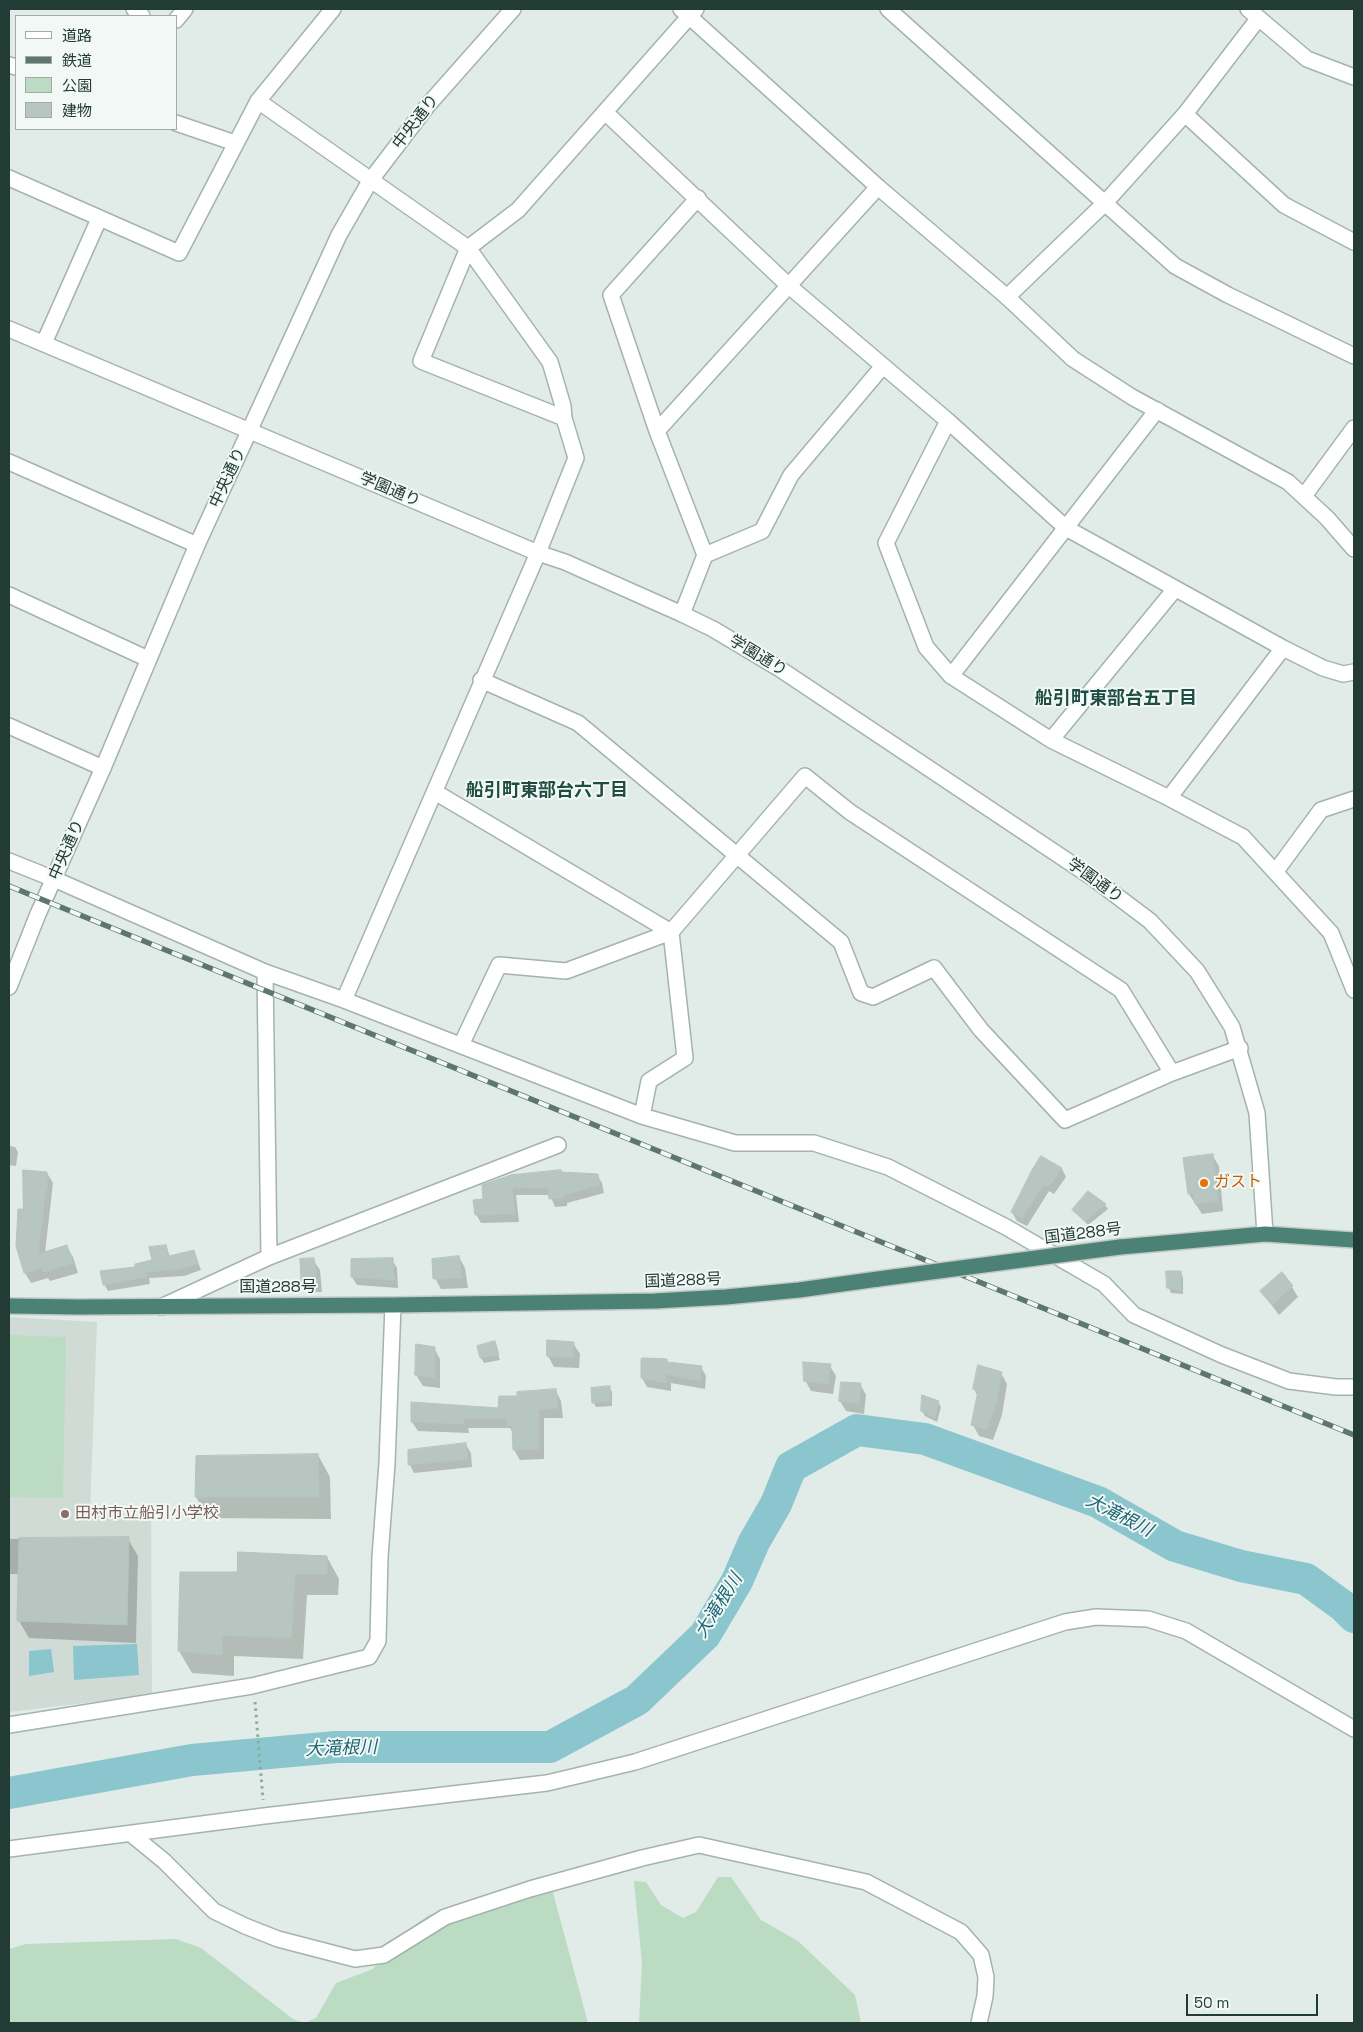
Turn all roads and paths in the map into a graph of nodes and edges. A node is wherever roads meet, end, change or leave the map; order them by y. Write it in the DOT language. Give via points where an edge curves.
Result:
graph roads {
  1 [pos="332,9"];
  2 [pos="513,9"];
  3 [pos="888,9"];
  4 [pos="689,11"];
  5 [pos="1253,14"];
  6 [pos="1354,77"];
  7 [pos="258,101"];
  8 [pos="605,112"];
  9 [pos="1185,114"];
  10 [pos="178,124"];
  11 [pos="235,143"];
  12 [pos="9,178"];
  13 [pos="370,181"];
  14 [pos="878,186"];
  15 [pos="698,198"];
  16 [pos="1104,204"];
  17 [pos="99,219"];
  18 [pos="1354,242"];
  19 [pos="468,248"];
  20 [pos="790,286"];
  21 [pos="1007,297"];
  22 [pos="9,329"];
  23 [pos="44,343"];
  24 [pos="1354,356"];
  25 [pos="883,366"];
  26 [pos="1157,410"];
  27 [pos="564,418"];
  28 [pos="948,421"];
  29 [pos="1354,428"];
  30 [pos="657,431"];
  31 [pos="250,432"];
  32 [pos="9,462"];
  33 [pos="1304,496"];
  34 [pos="1066,528"];
  35 [pos="196,545"];
  36 [pos="1354,549"];
  37 [pos="538,553"];
  38 [pos="705,555"];
  39 [pos="1175,590"];
  40 [pos="9,595"];
  41 [pos="682,614"];
  42 [pos="1284,648"];
  43 [pos="148,659"];
  44 [pos="1354,672"];
  45 [pos="951,676"];
  46 [pos="481,680"];
  47 [pos="9,726"];
  48 [pos="1051,740"];
  49 [pos="103,768"];
  50 [pos="435,792"];
  51 [pos="1169,798"];
  52 [pos="1354,799"];
  53 [pos="738,856"];
  54 [pos="9,861"];
  55 [pos="1276,871"];
  56 [pos="54,879"];
  57 [pos="671,932"];
  58 [pos="265,972"];
  59 [pos="9,987"];
  60 [pos="1354,990"];
  61 [pos="344,1000"];
  62 [pos="460,1046"];
  63 [pos="1240,1048"];
  64 [pos="1172,1073"];
  65 [pos="642,1116"];
  66 [pos="558,1145"];
  67 [pos="1265,1234"];
  68 [pos="1354,1240"];
  69 [pos="269,1257"];
  70 [pos="392,1305"];
  71 [pos="9,1306"];
  72 [pos="161,1306"];
  73 [pos="1354,1387"];
  74 [pos="256,1711"];
  75 [pos="9,1725"];
  76 [pos="1354,1729"];
  77 [pos="263,1785"];
  78 [pos="131,1834"];
  79 [pos="9,1849"];
  80 [pos="979,2023"];
  1 -- 7 [label="street"];
  2 -- 13 [label="street, 中央通り" via="428,105"];
  3 -- 16 [label="street"];
  4 -- 8 [label="street"];
  4 -- 14 [label="street"];
  5 -- 6 [label="street" via="1307,59"];
  5 -- 9 [label="street"];
  7 -- 11 [label="street"];
  7 -- 13 [label="street"];
  8 -- 15 [label="street"];
  8 -- 19 [label="street" via="518,210"];
  9 -- 16 [label="street"];
  9 -- 18 [label="street" via="1284,205"];
  10 -- 11 [label="street"];
  11 -- 17 [label="street" via="179,253"];
  12 -- 17 [label="street"];
  13 -- 19 [label="street"];
  13 -- 31 [label="street, 中央通り" via="339,235"];
  14 -- 20 [label="street"];
  14 -- 21 [label="street"];
  15 -- 20 [label="street"];
  15 -- 30 [label="street" via="611,295"];
  16 -- 21 [label="street"];
  16 -- 24 [label="street" via="1175,266"];
  17 -- 23 [label="street"];
  19 -- 27 [label="street" via="550,362"];
  19 -- 27 [label="street" via="421,361"];
  20 -- 25 [label="street"];
  20 -- 30 [label="street"];
  21 -- 26 [label="street" via="1073,359"];
  22 -- 23 [label="street, 学園通り"];
  23 -- 31 [label="street, 学園通り"];
  25 -- 28 [label="street"];
  25 -- 38 [label="street" via="791,475 762,531"];
  26 -- 33 [label="street" via="1282,478"];
  26 -- 34 [label="street"];
  27 -- 37 [label="street" via="576,458"];
  28 -- 34 [label="street"];
  28 -- 45 [label="street" via="886,543 926,647"];
  29 -- 33 [label="street"];
  30 -- 38 [label="street"];
  31 -- 35 [label="street, 中央通り"];
  31 -- 37 [label="street, 学園通り"];
  32 -- 35 [label="street"];
  33 -- 36 [label="street"];
  34 -- 39 [label="street"];
  34 -- 45 [label="street"];
  35 -- 43 [label="street, 中央通り"];
  37 -- 41 [label="street, 学園通り"];
  37 -- 46 [label="street"];
  38 -- 41 [label="street"];
  39 -- 42 [label="street"];
  39 -- 48 [label="street"];
  40 -- 43 [label="street"];
  41 -- 63 [label="street, 学園通り" via="780,669 1093,878 1150,921 1197,971 1232,1027"];
  42 -- 44 [label="street" via="1323,668 1343,674"];
  42 -- 51 [label="street"];
  43 -- 49 [label="street, 中央通り"];
  45 -- 48 [label="street"];
  46 -- 50 [label="street"];
  46 -- 53 [label="street" via="578,723"];
  47 -- 49 [label="street"];
  48 -- 51 [label="street"];
  49 -- 56 [label="street, 中央通り"];
  50 -- 57 [label="street"];
  50 -- 61 [label="street"];
  51 -- 55 [label="street" via="1243,837"];
  52 -- 55 [label="street" via="1321,810"];
  53 -- 57 [label="street"];
  53 -- 64 [label="street" via="805,776 850,812 1121,990"];
  53 -- 64 [label="street" via="841,942 861,993 873,997 934,968 982,1030 1065,1120"];
  54 -- 56 [label="street"];
  55 -- 60 [label="street" via="1331,933"];
  56 -- 58 [label="street"];
  56 -- 59 [label="street, 中央通り"];
  57 -- 62 [label="street" via="566,971 499,964"];
  57 -- 65 [label="street" via="684,1058 649,1080"];
  58 -- 61 [label="street"];
  58 -- 69 [label="street"];
  61 -- 62 [label="street"];
  62 -- 65 [label="street"];
  63 -- 64 [label="street"];
  63 -- 67 [label="street, 学園通り" via="1257,1113"];
  65 -- 73 [label="street" via="735,1143 814,1144 888,1167 1006,1226 1104,1284 1134,1315 1289,1381"];
  66 -- 69 [label="street"];
  67 -- 68 [label="highway, 国道288号"];
  67 -- 70 [label="highway, 国道288号, bridge" via="1120,1247 726,1297"];
  69 -- 72 [label="street"];
  70 -- 72 [label="highway, 国道288号"];
  70 -- 75 [label="street" via="378,1641 368,1657 252,1686"];
  71 -- 72 [label="highway, 国道288号"];
  74 -- 77 [label="path"];
  76 -- 78 [label="street" via="1186,1631 1148,1619 1096,1617 1064,1622 635,1762 547,1783"];
  78 -- 79 [label="street"];
  78 -- 80 [label="street" via="164,1861 214,1911 278,1939 355,1959 384,1955 445,1917 540,1886 699,1845 866,1882 962,1932 981,1955 986,1977"];
}
